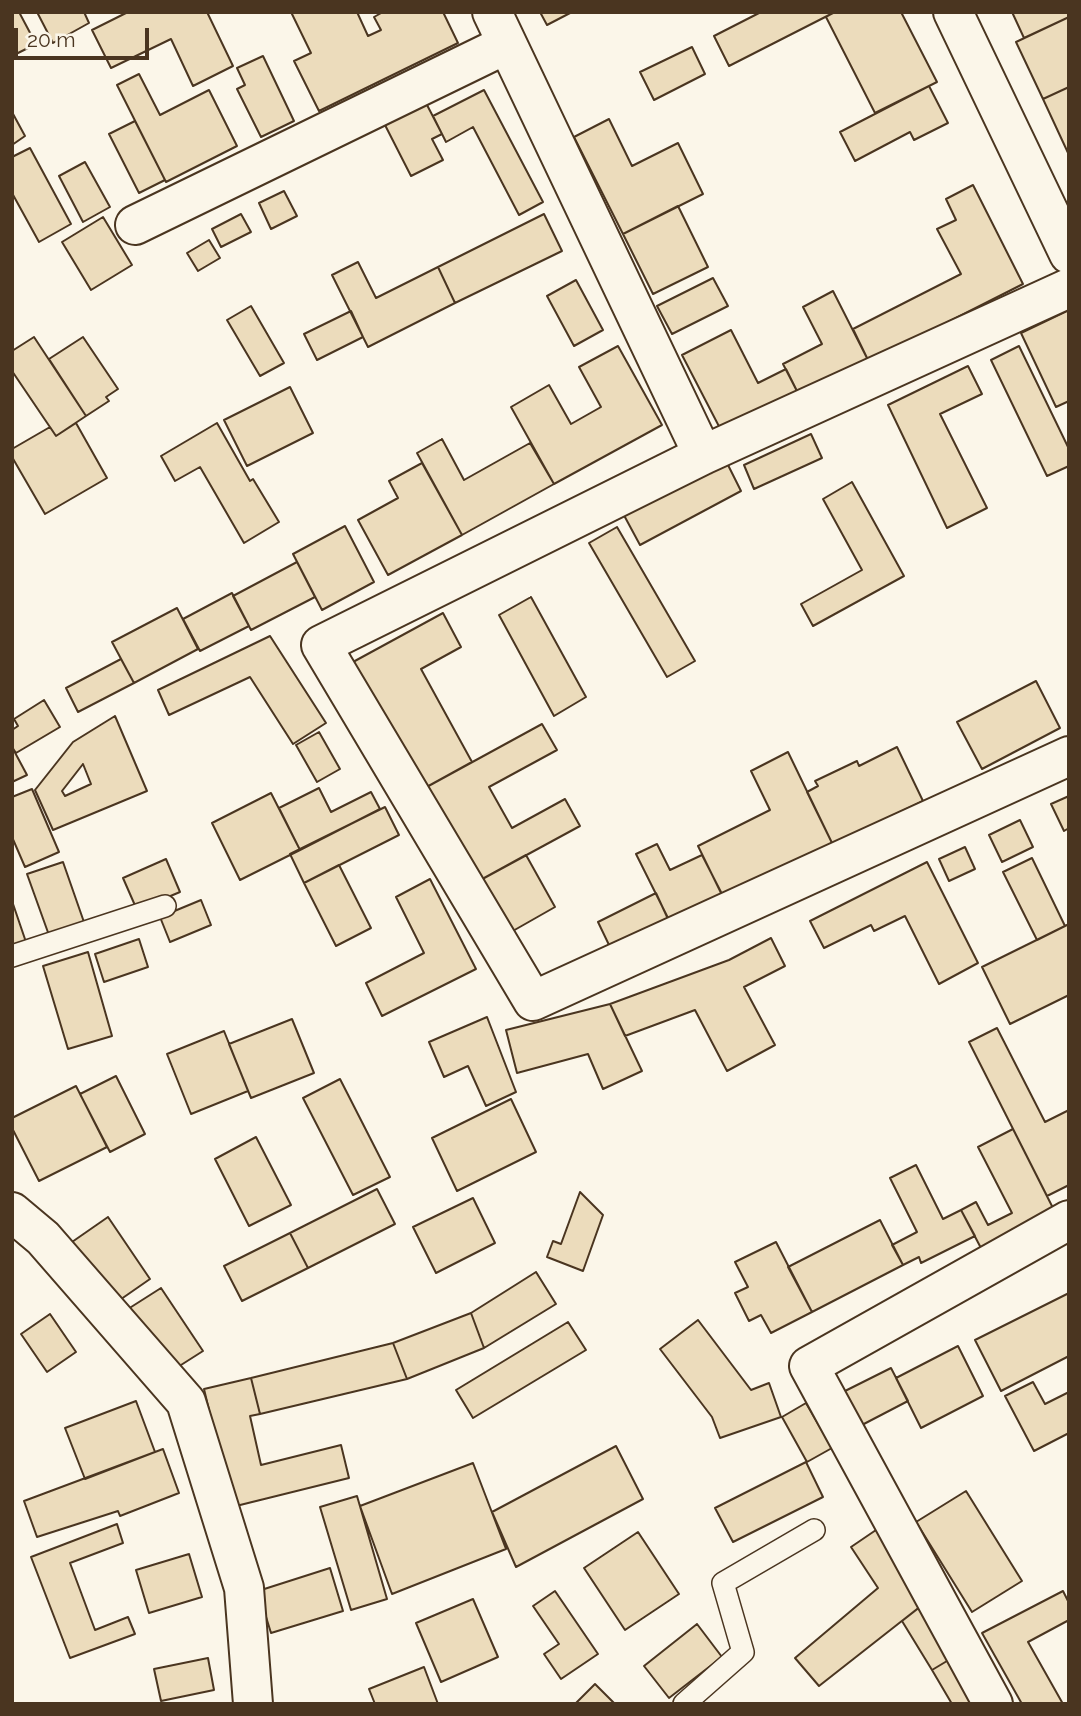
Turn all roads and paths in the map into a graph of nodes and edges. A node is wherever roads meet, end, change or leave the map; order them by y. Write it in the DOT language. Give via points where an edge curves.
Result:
graph roads {
  1 [pos="953,12"];
  2 [pos="500,28"];
  3 [pos="135,225"];
  4 [pos="1069,254"];
  5 [pos="1069,288"];
  6 [pos="703,455"];
  7 [pos="1069,756"];
  8 [pos="165,906"];
  9 [pos="12,956"];
  10 [pos="12,1212"];
  11 [pos="1069,1220"];
  12 [pos="814,1530"];
  13 [pos="253,1704"];
  14 [pos="684,1704"];
  15 [pos="993,1704"];
  1 -- 4 [label="street"];
  2 -- 3 [label="street"];
  2 -- 6 [label="street"];
  5 -- 6 [label="street"];
  6 -- 7 [label="street" via="321,645 533,1001"];
  8 -- 9 [label="lane"];
  10 -- 13 [label="street" via="43,1238 186,1402 244,1588"];
  11 -- 15 [label="street" via="809,1366"];
  12 -- 14 [label="lane" via="723,1583 743,1652"];
}
